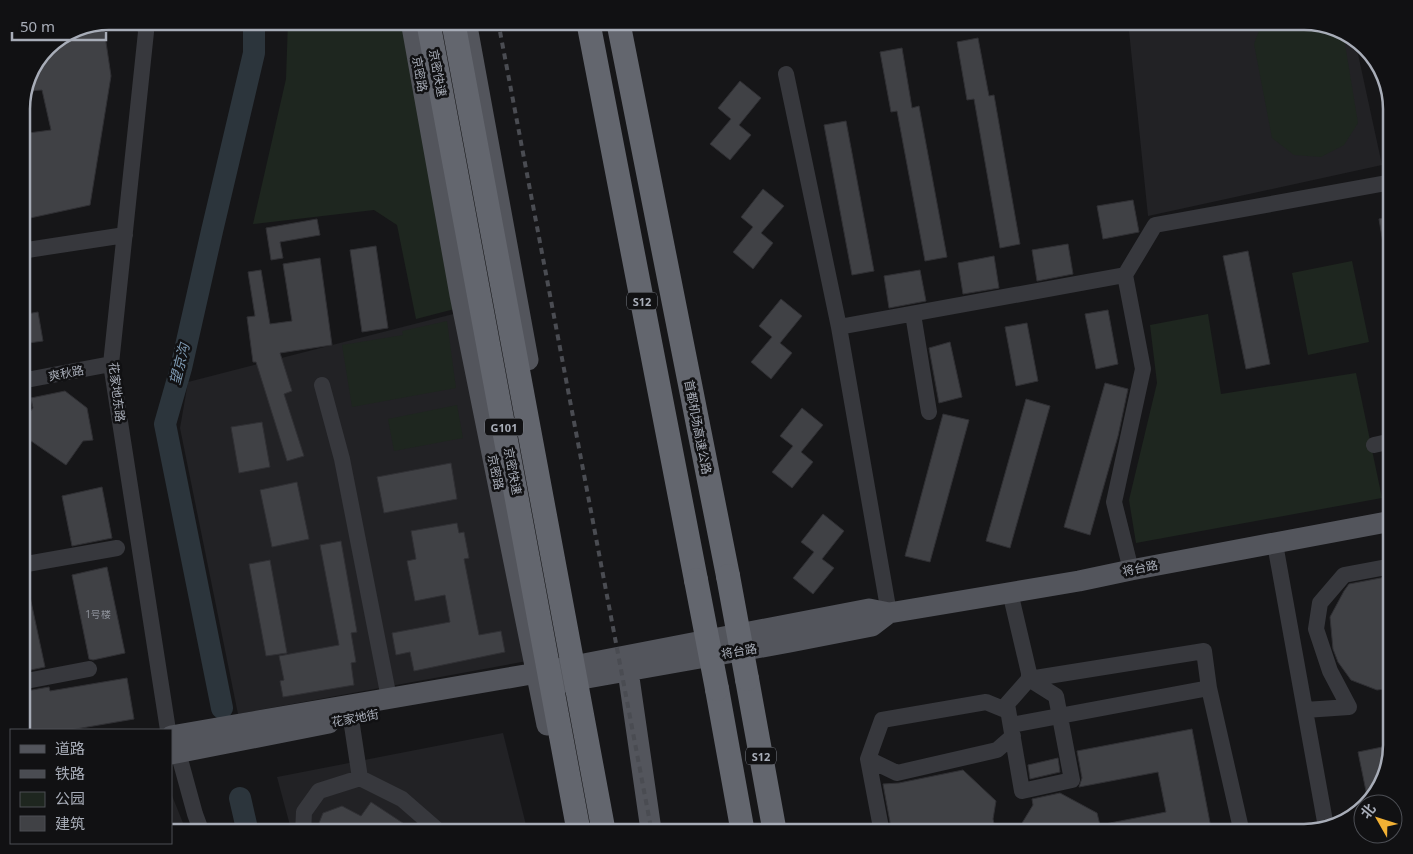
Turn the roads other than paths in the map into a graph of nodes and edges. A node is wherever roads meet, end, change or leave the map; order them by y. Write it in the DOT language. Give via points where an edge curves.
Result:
graph roads {
  1 [pos="146,30"];
  2 [pos="413,30"];
  3 [pos="430,30"];
  4 [pos="455,30"];
  5 [pos="468,30"];
  6 [pos="590,30"];
  7 [pos="620,30"];
  8 [pos="786,74"];
  9 [pos="1383,184"];
  10 [pos="125,235"];
  11 [pos="30,250"];
  12 [pos="1125,275"];
  13 [pos="913,314"];
  14 [pos="839,327"];
  15 [pos="111,364"];
  16 [pos="30,379"];
  17 [pos="322,386"];
  18 [pos="929,412"];
  19 [pos="1383,443"];
  20 [pos="1374,445"];
  21 [pos="1383,523"];
  22 [pos="1275,544"];
  23 [pos="117,548"];
  24 [pos="30,563"];
  25 [pos="1383,568"];
  26 [pos="1131,570"];
  27 [pos="1010,592"];
  28 [pos="889,613"];
  29 [pos="89,669"];
  30 [pos="585,672"];
  31 [pos="628,672"];
  32 [pos="538,679"];
  33 [pos="1029,679"];
  34 [pos="30,680"];
  35 [pos="1209,688"];
  36 [pos="389,698"];
  37 [pos="1305,710"];
  38 [pos="1060,717"];
  39 [pos="351,719"];
  40 [pos="1011,724"];
  41 [pos="168,729"];
  42 [pos="173,747"];
  43 [pos="868,759"];
  44 [pos="360,778"];
  45 [pos="1325,821"];
  46 [pos="199,824"];
  47 [pos="303,824"];
  48 [pos="431,824"];
  49 [pos="567,824"];
  50 [pos="577,824"];
  51 [pos="602,824"];
  52 [pos="613,824"];
  53 [pos="650,824"];
  54 [pos="741,824"];
  55 [pos="773,824"];
  56 [pos="880,824"];
  57 [pos="1240,824"];
  1 -- 10 [label="street, 花家地东路"];
  2 -- 32 [label="main road, 京密路 / G101" via="460,295"];
  3 -- 50 [label="highway, 京密快速 / G101, bridge"];
  4 -- 51 [label="highway, 京密快速 / G101, bridge"];
  5 -- 30 [label="main road, G101"];
  6 -- 54 [label="highway, S12, bridge"];
  7 -- 55 [label="highway, 首都机场高速公路 / S12, bridge" via="728,576"];
  8 -- 14 [label="street"];
  9 -- 12 [label="street" via="1155,225"];
  10 -- 11 [label="street"];
  10 -- 15 [label="street, 花家地东路"];
  12 -- 13 [label="street"];
  12 -- 26 [label="street" via="1143,369 1114,502"];
  13 -- 14 [label="street"];
  13 -- 18 [label="street"];
  14 -- 28 [label="street"];
  15 -- 16 [label="street, 爽秋路"];
  15 -- 41 [label="street, 花家地东路"];
  17 -- 36 [label="street" via="342,458"];
  19 -- 20 [label="street"];
  21 -- 22 [label="main road, 将台路"];
  22 -- 26 [label="main road, 将台路"];
  22 -- 37 [label="street"];
  23 -- 24 [label="street"];
  25 -- 37 [label="street" via="1344,575 1320,602 1316,629 1330,671 1350,707"];
  26 -- 27 [label="main road, 将台路"];
  27 -- 28 [label="main road, 将台路"];
  27 -- 33 [label="street"];
  28 -- 30 [label="main road, 将台路" via="869,610"];
  28 -- 31 [label="main road, 将台路" via="872,626"];
  29 -- 34 [label="street"];
  30 -- 31 [label="main road, 将台路"];
  30 -- 32 [label="main road"];
  30 -- 52 [label="main road, G101"];
  31 -- 53 [label="main road"];
  32 -- 36 [label="main road, 花家地街"];
  32 -- 39 [label="main road, 花家地街"];
  32 -- 49 [label="main road, 京密路 / G101"];
  33 -- 35 [label="street" via="1204,651"];
  33 -- 38 [label="street" via="1056,696"];
  33 -- 40 [label="street" via="1007,704"];
  35 -- 38 [label="street"];
  35 -- 57 [label="street"];
  36 -- 42 [label="main road, 花家地街"];
  37 -- 45 [label="street"];
  38 -- 40 [label="street"];
  38 -- 40 [label="street" via="1072,780 1022,791"];
  39 -- 42 [label="main road, 花家地街"];
  39 -- 44 [label="street"];
  40 -- 43 [label="street" via="997,750 897,773"];
  40 -- 43 [label="street" via="986,702 882,720"];
  42 -- 46 [label="street"];
  43 -- 56 [label="street"];
  44 -- 47 [label="street" via="319,791 304,812"];
  44 -- 48 [label="street" via="402,799"];
}
